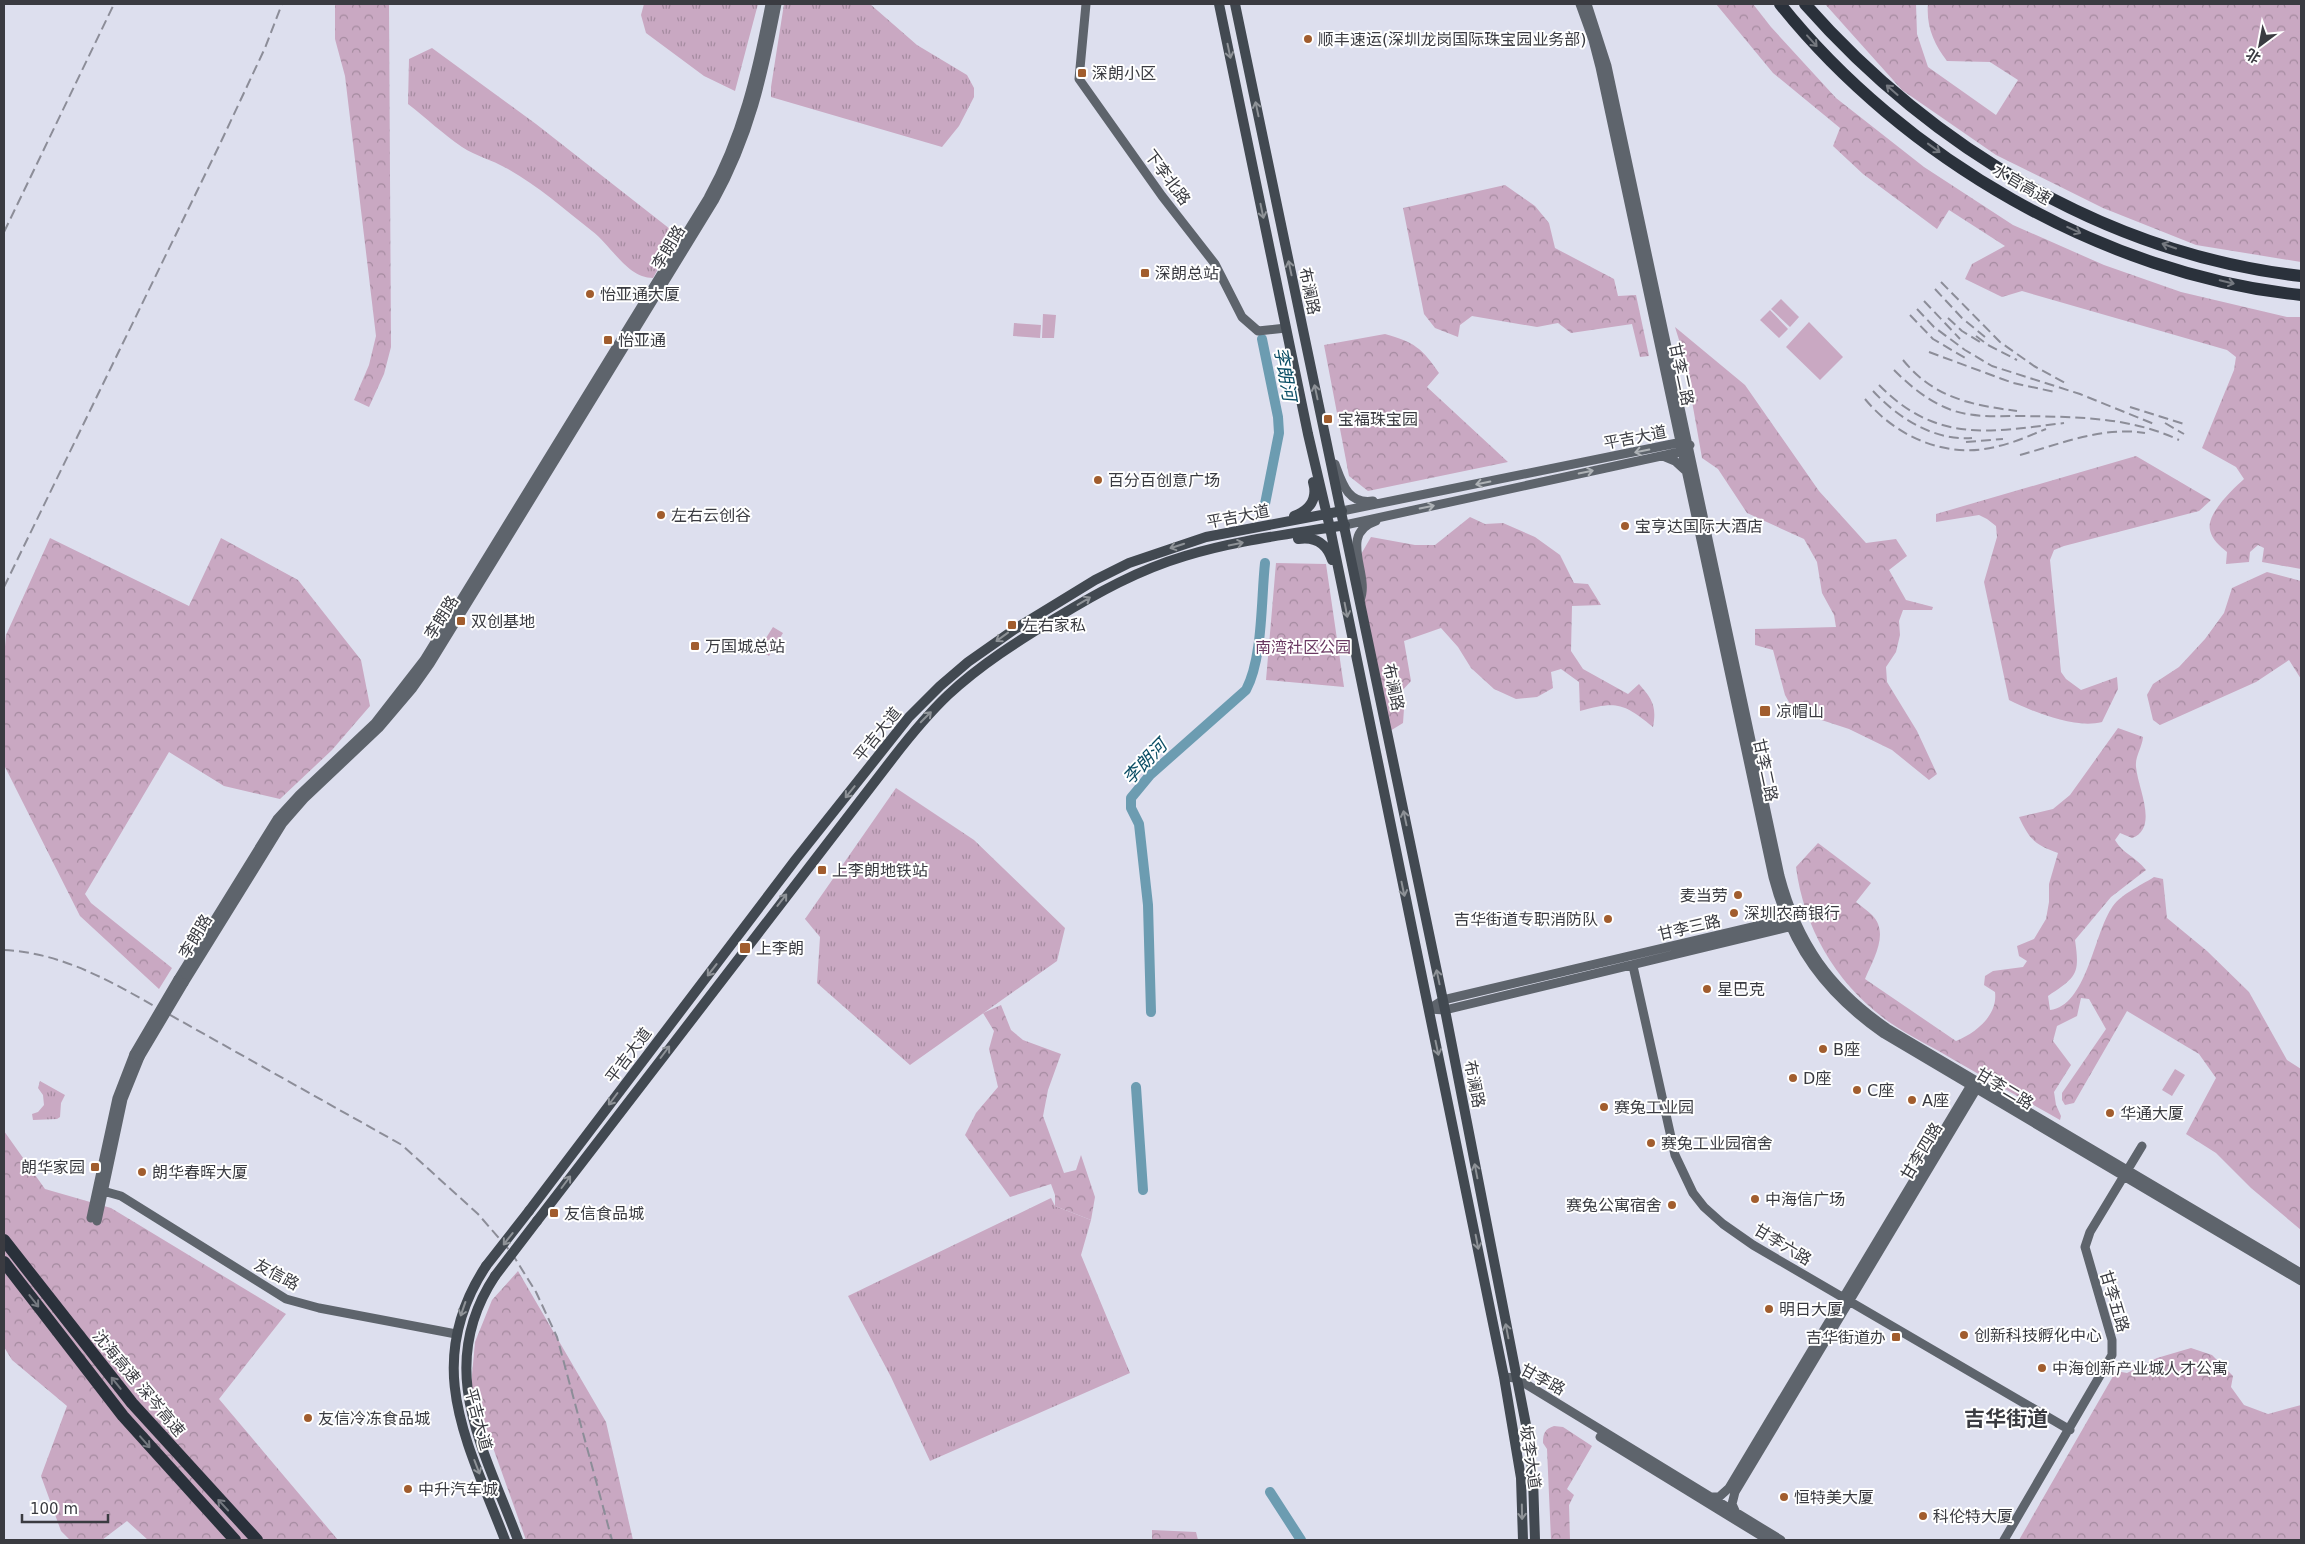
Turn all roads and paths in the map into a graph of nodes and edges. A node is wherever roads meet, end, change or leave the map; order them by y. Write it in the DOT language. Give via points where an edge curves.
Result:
graph roads {
  1 [pos="770,4"];
  2 [pos="778,4"];
  3 [pos="1086,4"];
  4 [pos="1219,4"];
  5 [pos="1235,4"];
  6 [pos="1580,4"];
  7 [pos="1587,4"];
  8 [pos="1780,4"];
  9 [pos="1805,4"];
  10 [pos="2301,276"];
  11 [pos="2301,295"];
  12 [pos="1286,328"];
  13 [pos="1677,420"];
  14 [pos="1308,434"];
  15 [pos="1685,446"];
  16 [pos="1660,451"];
  17 [pos="1329,456"];
  18 [pos="1688,473"];
  19 [pos="1401,499"];
  20 [pos="1342,511"];
  21 [pos="1327,514"];
  22 [pos="1394,515"];
  23 [pos="1345,525"];
  24 [pos="1265,526"];
  25 [pos="1330,528"];
  26 [pos="1260,540"];
  27 [pos="1341,582"];
  28 [pos="1360,600"];
  29 [pos="366,736"];
  30 [pos="1790,922"];
  31 [pos="1633,966"];
  32 [pos="1444,1005"];
  33 [pos="1429,1009"];
  34 [pos="137,1056"];
  35 [pos="1975,1085"];
  36 [pos="2142,1146"];
  37 [pos="2126,1173"];
  38 [pos="103,1193"];
  39 [pos="4,1240"];
  40 [pos="4,1262"];
  41 [pos="2301,1273"];
  42 [pos="2301,1281"];
  43 [pos="1846,1299"];
  44 [pos="456,1336"];
  45 [pos="1504,1377"];
  46 [pos="1517,1382"];
  47 [pos="2070,1430"];
  48 [pos="1711,1497"];
  49 [pos="1736,1513"];
  50 [pos="235,1540"];
  51 [pos="257,1540"];
  52 [pos="505,1540"];
  53 [pos="518,1540"];
  54 [pos="1523,1540"];
  55 [pos="1535,1540"];
  56 [pos="1768,1540"];
  57 [pos="1781,1540"];
  58 [pos="2004,1540"];
  1 -- 29 [label="street, 李朗路" via="753,88 729,158 712,192 424,660"];
  2 -- 29 [label="street, 李朗路" via="751,120 714,202 430,664 410,692"];
  3 -- 12 [label="street, 下李北路" via="1079,79 1215,264 1242,317 1258,330"];
  4 -- 12 [label="main road, 布澜路, one-way"];
  17 -- 5 [label="main road, 布澜路, one-way"];
  6 -- 13 [label="street, 甘李二路" via="1600,67"];
  7 -- 15 [label="street, 甘李二路" via="1607,66"];
  8 -- 11 [label="highway, 水官高速, one-way" via="1820,50 1885,110 1957,164 2010,197 2088,236 2171,267 2248,287"];
  10 -- 9 [label="highway, 水官高速, one-way" via="2251,269 2176,249 2095,219 2004,172 1898,96"];
  12 -- 14 [label="main road, 布澜路"];
  13 -- 15 [label="street, 甘李二路"];
  13 -- 16 [label="street" via="1673,436"];
  14 -- 21 [label="main road, 布澜路"];
  14 -- 24 [label="main road" via="1306,442 1316,491 1314,498 1310,506 1299,514"];
  15 -- 16 [label="street, 平吉大道"];
  15 -- 18 [label="street, 甘李二路"];
  15 -- 30 [label="street, 甘李二路"];
  16 -- 18 [label="street"];
  16 -- 19 [label="street, 平吉大道, one-way"];
  22 -- 16 [label="street, 平吉大道, one-way"];
  17 -- 19 [label="street" via="1351,496 1369,502"];
  17 -- 20 [label="main road, 布澜路"];
  18 -- 30 [label="street, 甘李二路" via="1773,877"];
  19 -- 20 [label="street, 平吉大道"];
  20 -- 21 [label="main road, 平吉大道"];
  20 -- 23 [label="main road, 布澜路"];
  21 -- 24 [label="main road, 平吉大道"];
  21 -- 25 [label="main road, 布澜路"];
  22 -- 23 [label="street, 平吉大道"];
  22 -- 28 [label="street" via="1372,522 1357,540 1364,592"];
  23 -- 25 [label="main road, 平吉大道"];
  23 -- 28 [label="main road, 布澜路"];
  24 -- 44 [label="main road, 平吉大道, one-way, bridge" via="1206,537 1129,563 1015,628 940,686 904,723 796,858 486,1266 464,1304"];
  25 -- 26 [label="main road, 平吉大道"];
  25 -- 27 [label="main road, 布澜路"];
  26 -- 27 [label="main road" via="1276,543 1310,538 1321,542"];
  53 -- 26 [label="main road, 平吉大道, one-way, bridge" via="474,1424 466,1383 466,1345 471,1326 476,1309 495,1276 892,758 948,695 1022,639 1134,574 1208,549"];
  27 -- 33 [label="main road, 布澜路, one-way"];
  32 -- 28 [label="main road, 布澜路, one-way"];
  29 -- 34 [label="street, 李朗路, bridge" via="304,799 272,838"];
  30 -- 32 [label="street, 甘李三路"];
  30 -- 35 [label="street, 甘李二路" via="1811,964 1844,1003 1884,1034"];
  31 -- 43 [label="street, 甘李六路" via="1675,1155 1693,1192 1722,1224"];
  32 -- 33 [label="street, 甘李三路"];
  46 -- 32 [label="main road, 布澜路, one-way"];
  33 -- 45 [label="main road, 布澜路, one-way"];
  34 -- 38 [label="street, 李朗路" via="123,1099"];
  34 -- 38 [label="street, 李朗路" via="117,1098 94,1219"];
  35 -- 37 [label="street, 甘李二路"];
  35 -- 43 [label="street, 甘李四路"];
  36 -- 37 [label="street, 甘李五路"];
  37 -- 41 [label="street, 甘李二路"];
  37 -- 42 [label="street, 甘李二路"];
  37 -- 47 [label="street, 甘李五路" via="2090,1232 2085,1247 2112,1340 2112,1355"];
  38 -- 44 [label="street, 友信路" via="121,1196 286,1299"];
  51 -- 39 [label="highway, 沈海高速 深岑高速, one-way" via="132,1403"];
  40 -- 50 [label="highway, 沈海高速 深岑高速, one-way" via="123,1416"];
  43 -- 47 [label="street, 甘李六路"];
  43 -- 48 [label="street, 甘李四路" via="1729,1488 1723,1495"];
  43 -- 49 [label="street, 甘李四路" via="1735,1492 1732,1504"];
  44 -- 52 [label="main road, 平吉大道, one-way" via="453,1362 456,1406"];
  45 -- 46 [label="street, 甘李路"];
  45 -- 54 [label="main road, 坂李大道, one-way" via="1521,1478"];
  46 -- 48 [label="street, 甘李路"];
  46 -- 55 [label="main road, 坂李大道" via="1531,1454"];
  46 -- 56 [label="street, 甘李路"];
  47 -- 58 [label="street, 甘李五路"];
  48 -- 49 [label="street, 甘李路"];
  49 -- 57 [label="street, 甘李路"];
}
